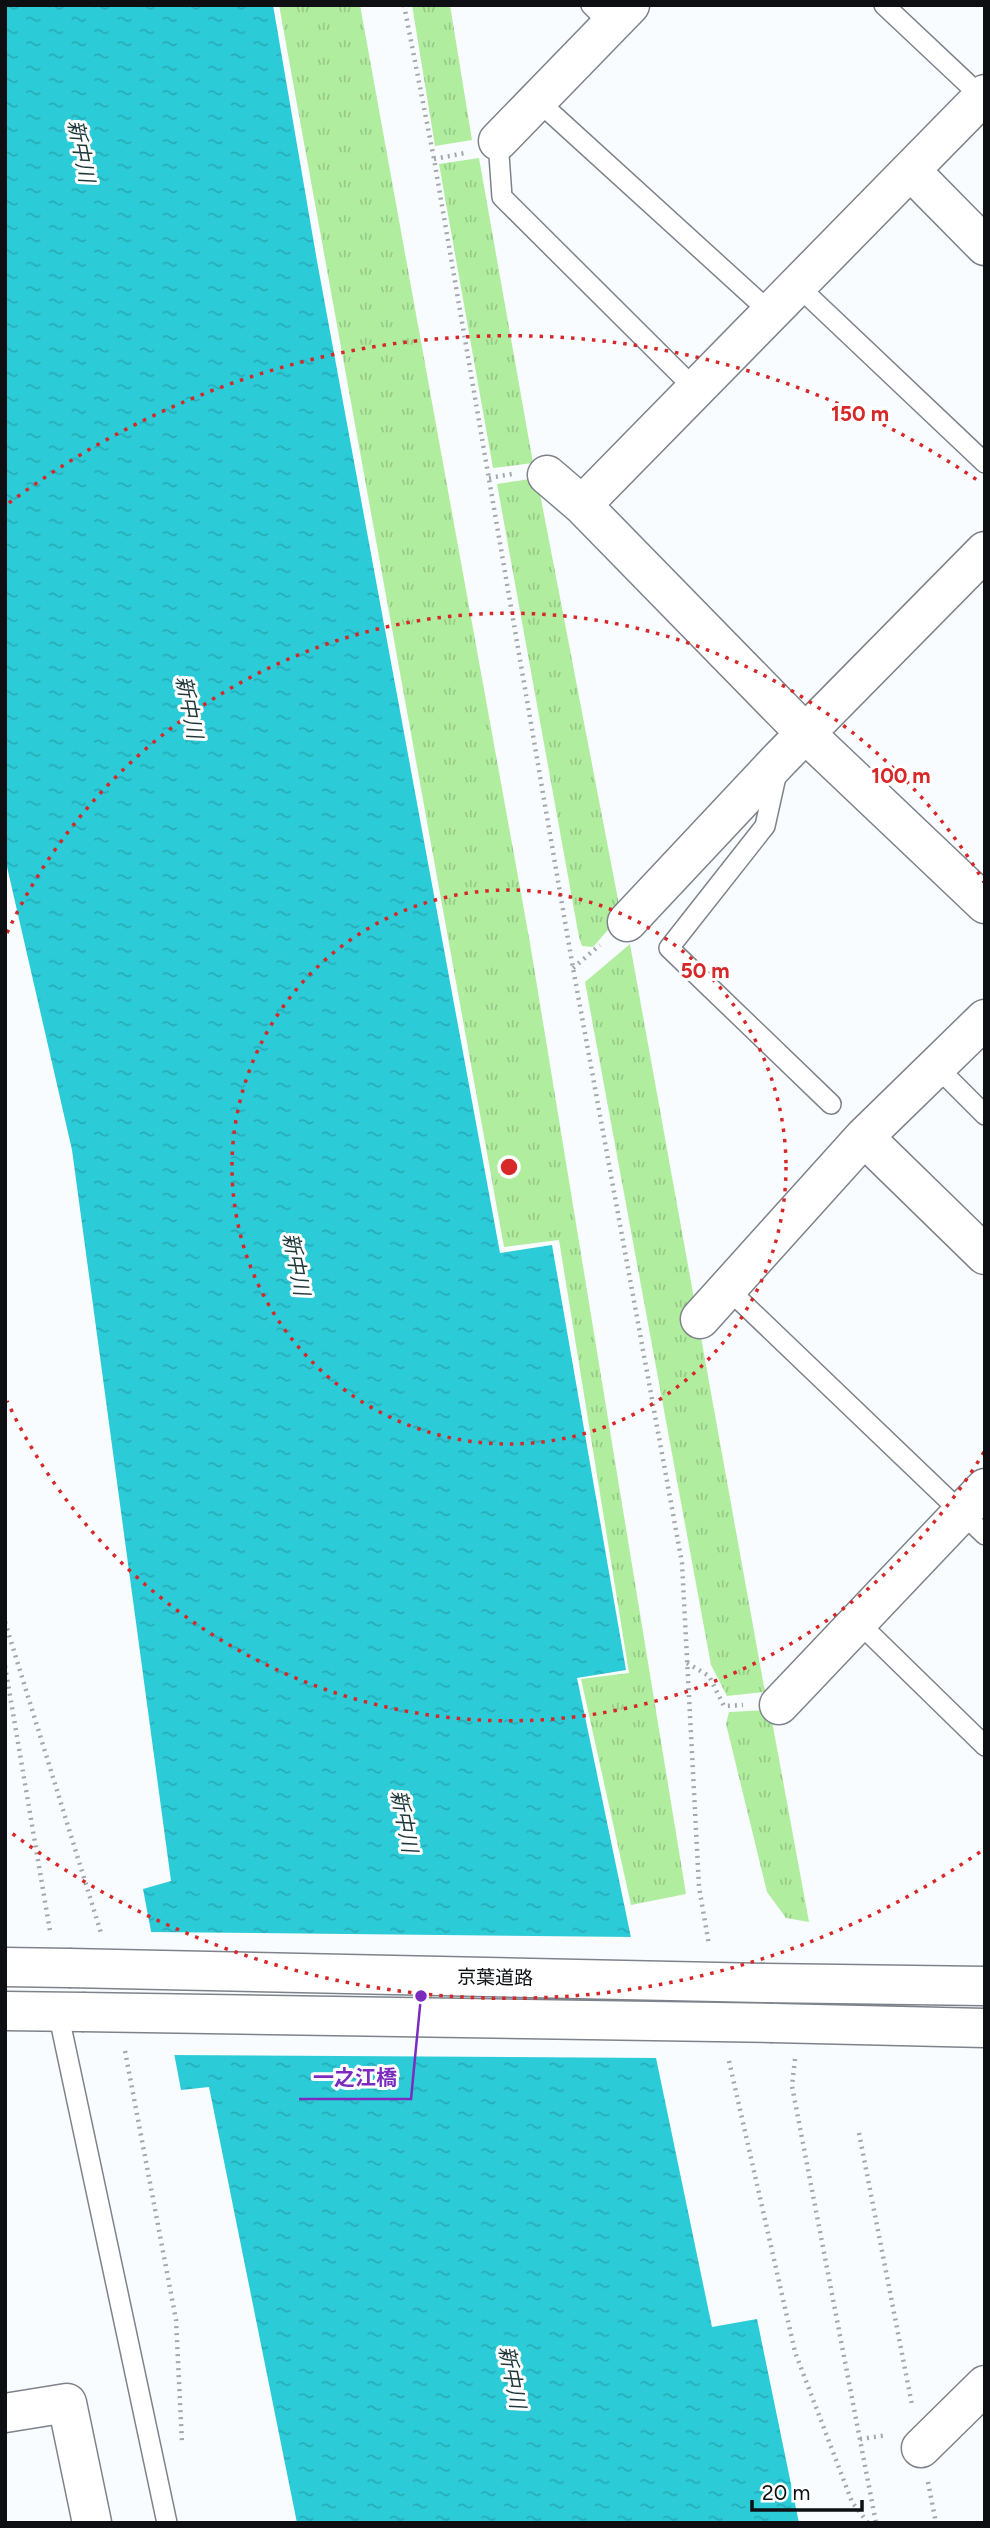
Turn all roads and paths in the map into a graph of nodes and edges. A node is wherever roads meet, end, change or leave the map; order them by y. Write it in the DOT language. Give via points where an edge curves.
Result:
graph roads {
  1 [pos="404,5"];
  2 [pos="884,5"];
  3 [pos="611,12"];
  4 [pos="984,97"];
  5 [pos="538,102"];
  6 [pos="498,141"];
  7 [pos="911,171"];
  8 [pos="985,246"];
  9 [pos="798,286"];
  10 [pos="771,313"];
  11 [pos="696,390"];
  12 [pos="985,463"];
  13 [pos="547,475"];
  14 [pos="582,505"];
  15 [pos="985,551"];
  16 [pos="793,746"];
  17 [pos="985,904"];
  18 [pos="627,922"];
  19 [pos="985,1019"];
  20 [pos="936,1066"];
  21 [pos="831,1104"];
  22 [pos="985,1115"];
  23 [pos="864,1137"];
  24 [pos="985,1255"];
  25 [pos="727,1288"];
  26 [pos="699,1319"];
  27 [pos="977,1512"];
  28 [pos="5,1622"];
  29 [pos="858,1622"];
  30 [pos="687,1663"];
  31 [pos="5,1666"];
  32 [pos="779,1705"];
  33 [pos="985,1746"];
  34 [pos="50,1932"];
  35 [pos="102,1936"];
  36 [pos="711,1955"];
  37 [pos="5,1967"];
  38 [pos="985,1986"];
  39 [pos="5,2011"];
  40 [pos="70,2012"];
  41 [pos="785,2023"];
  42 [pos="985,2028"];
  43 [pos="124,2045"];
  44 [pos="727,2050"];
  45 [pos="859,2133"];
  46 [pos="985,2385"];
  47 [pos="5,2413"];
  48 [pos="921,2448"];
  49 [pos="182,2454"];
  50 [pos="92,2523"];
  51 [pos="167,2523"];
  52 [pos="868,2523"];
  53 [pos="876,2523"];
  54 [pos="936,2523"];
  1 -- 30 [label="path" via="682,1563"];
  2 -- 4 [label="lane"];
  3 -- 5 [label="main road"];
  4 -- 7 [label="main road"];
  5 -- 6 [label="main road"];
  5 -- 10 [label="lane"];
  6 -- 11 [label="lane" via="502,197"];
  7 -- 8 [label="main road"];
  7 -- 9 [label="main road"];
  9 -- 10 [label="main road"];
  9 -- 12 [label="lane"];
  10 -- 11 [label="main road"];
  11 -- 14 [label="main road"];
  13 -- 14 [label="main road"];
  14 -- 16 [label="main road"];
  15 -- 16 [label="main road"];
  16 -- 17 [label="main road"];
  16 -- 18 [label="main road"];
  16 -- 21 [label="lane" via="765,826 668,948"];
  19 -- 20 [label="main road"];
  20 -- 22 [label="lane"];
  20 -- 23 [label="main road"];
  23 -- 24 [label="main road"];
  23 -- 25 [label="main road"];
  25 -- 26 [label="main road"];
  25 -- 27 [label="lane"];
  27 -- 29 [label="main road"];
  28 -- 35 [label="path"];
  29 -- 32 [label="main road"];
  29 -- 33 [label="lane"];
  30 -- 32 [label="path" via="709,1676 724,1706"];
  30 -- 36 [label="path" via="699,1887"];
  31 -- 34 [label="path"];
  37 -- 38 [label="main road, 京葉道路, bridge"];
  39 -- 40 [label="main road"];
  40 -- 41 [label="main road, bridge"];
  40 -- 51 [label="lane"];
  41 -- 42 [label="main road"];
  41 -- 53 [label="path" via="792,2086"];
  43 -- 49 [label="path" via="176,2320"];
  44 -- 52 [label="path" via="795,2352 852,2502"];
  45 -- 48 [label="path"];
  46 -- 48 [label="main road"];
  47 -- 50 [label="main road" via="67,2403"];
  48 -- 54 [label="path"];
}
